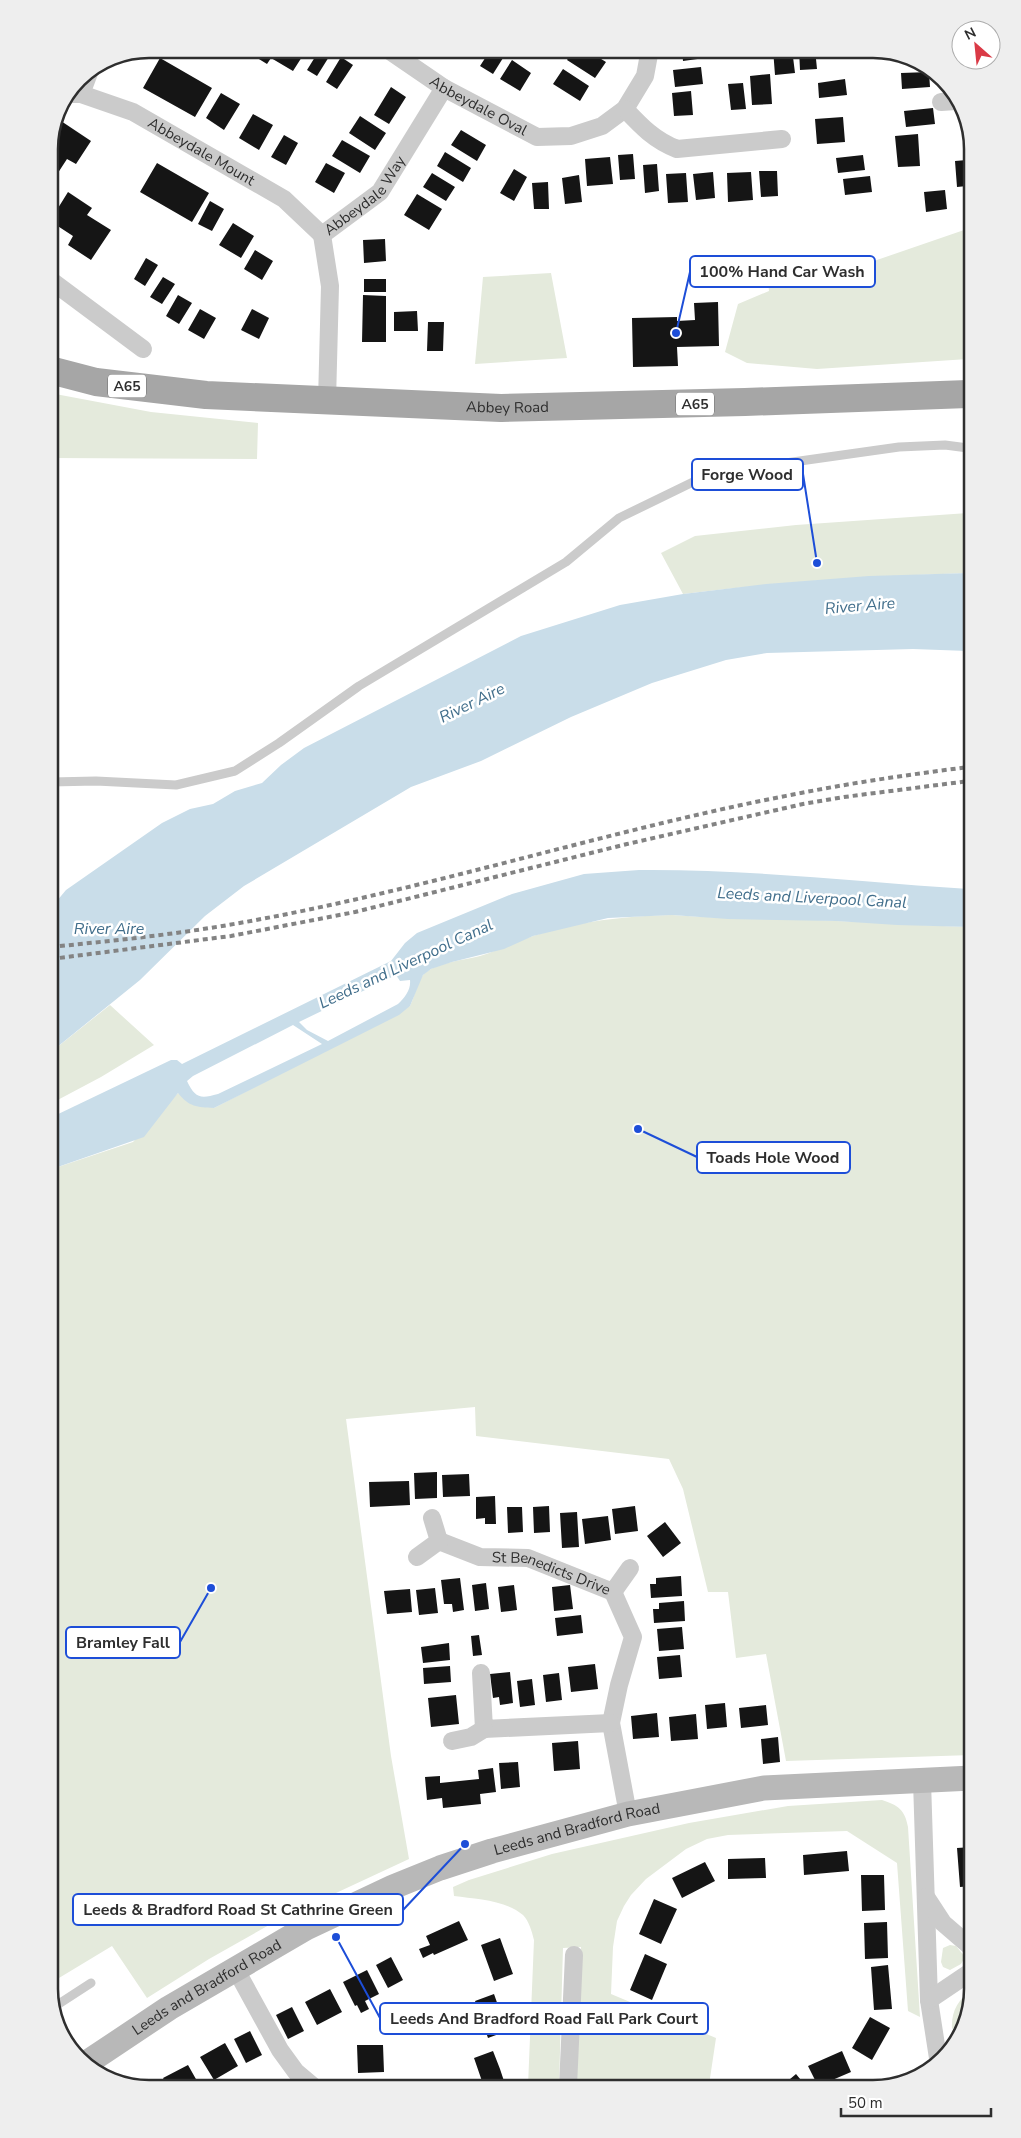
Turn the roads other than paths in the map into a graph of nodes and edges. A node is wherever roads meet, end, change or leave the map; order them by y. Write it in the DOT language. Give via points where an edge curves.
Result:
graph roads {
  1 [pos="400,58"];
  2 [pos="648,58"];
  3 [pos="444,88"];
  4 [pos="75,94"];
  5 [pos="625,109"];
  6 [pos="782,139"];
  7 [pos="322,235"];
  8 [pos="58,286"];
  9 [pos="143,349"];
  10 [pos="58,372"];
  11 [pos="964,394"];
  12 [pos="327,401"];
  13 [pos="964,447"];
  14 [pos="58,782"];
  15 [pos="432,1518"];
  16 [pos="439,1541"];
  17 [pos="417,1557"];
  18 [pos="630,1568"];
  19 [pos="613,1592"];
  20 [pos="482,1673"];
  21 [pos="611,1723"];
  22 [pos="484,1729"];
  23 [pos="452,1741"];
  24 [pos="964,1778"];
  25 [pos="922,1781"];
  26 [pos="628,1814"];
  27 [pos="926,1897"];
  28 [pos="964,1941"];
  29 [pos="574,1955"];
  30 [pos="235,1968"];
  31 [pos="964,1976"];
  32 [pos="91,1982"];
  33 [pos="929,2000"];
  34 [pos="58,2004"];
  35 [pos="937,2054"];
  36 [pos="91,2060"];
  37 [pos="306,2080"];
  38 [pos="568,2080"];
  1 -- 3 [label="street, Abbeydale Oval"];
  2 -- 5 [label="street, Abbeydale Oval" via="644,76"];
  3 -- 5 [label="street, Abbeydale Oval" via="537,136 571,136 602,126"];
  3 -- 7 [label="street, Abbeydale Way" via="380,192"];
  4 -- 7 [label="street, Abbeydale Mount" via="133,112 284,199"];
  5 -- 6 [label="street" via="648,134 677,149"];
  7 -- 12 [label="street, Abbeydale Way" via="330,286"];
  8 -- 9 [label="street"];
  10 -- 12 [label="main road, Abbey Road / A65" via="96,382 155,389"];
  11 -- 12 [label="main road, Abbey Road / A65" via="501,408"];
  13 -- 14 [label="lane" via="945,445 899,448 729,471 693,482 619,518 566,562 359,686 234,770 176,785"];
  15 -- 16 [label="street"];
  16 -- 17 [label="street"];
  16 -- 19 [label="street, St Benedicts Drive" via="480,1557 528,1558"];
  18 -- 19 [label="street"];
  19 -- 21 [label="street, St Benedicts Drive" via="633,1638"];
  20 -- 22 [label="street"];
  21 -- 22 [label="street"];
  21 -- 26 [label="street, St Benedicts Drive"];
  22 -- 23 [label="street" via="471,1737"];
  24 -- 25 [label="main road, Leeds and Bradford Road"];
  25 -- 26 [label="main road, Leeds and Bradford Road" via="764,1788"];
  25 -- 27 [label="street"];
  26 -- 30 [label="main road, Leeds and Bradford Road" via="440,1868 306,1928"];
  27 -- 28 [label="street" via="944,1924"];
  27 -- 33 [label="street"];
  29 -- 38 [label="street"];
  30 -- 36 [label="main road, Leeds and Bradford Road"];
  30 -- 37 [label="street" via="280,2050"];
  31 -- 33 [label="street"];
  32 -- 34 [label="lane"];
  33 -- 35 [label="street"];
}
